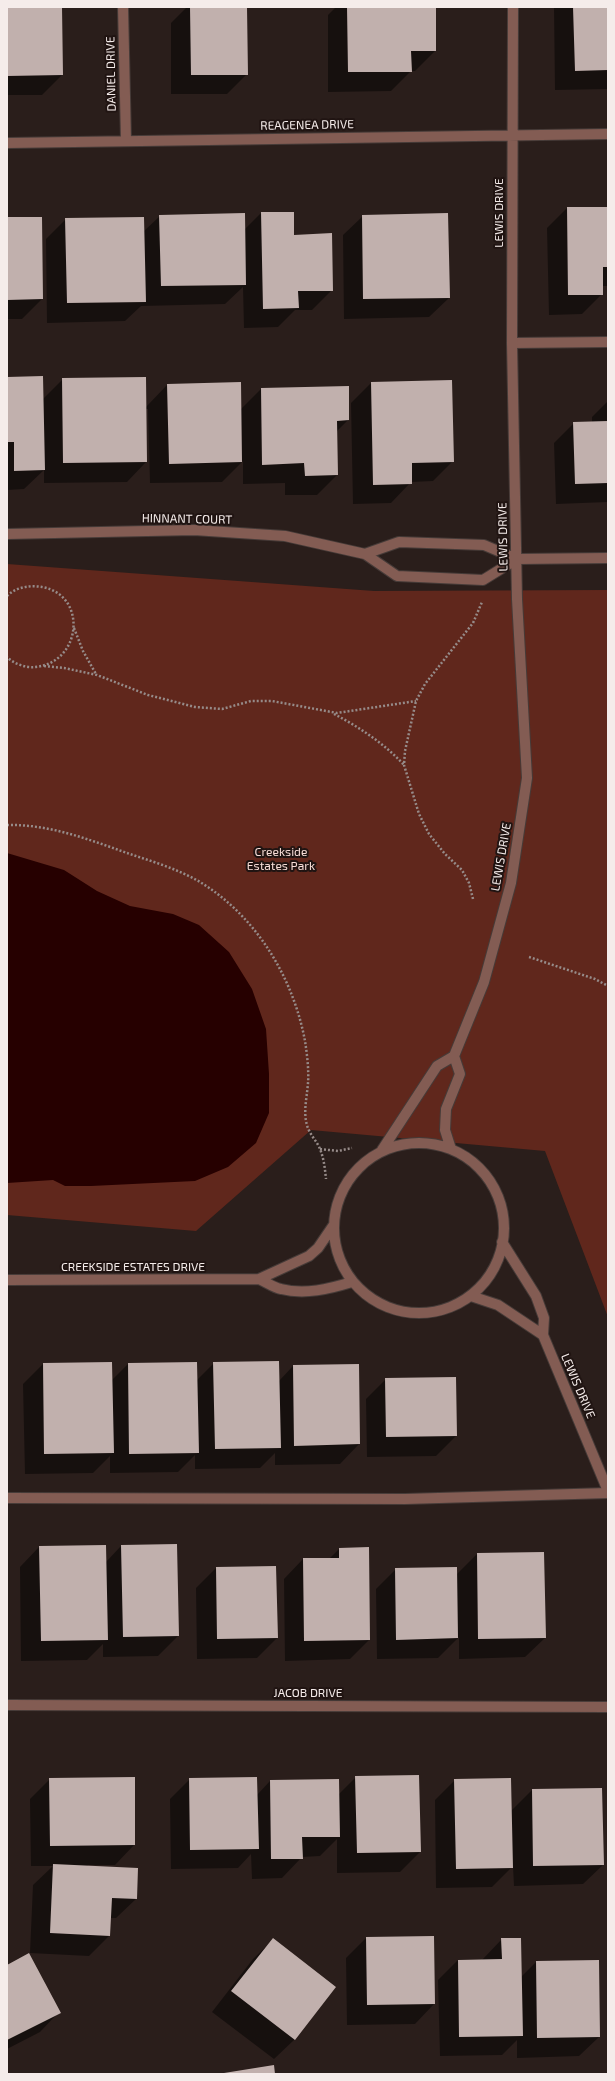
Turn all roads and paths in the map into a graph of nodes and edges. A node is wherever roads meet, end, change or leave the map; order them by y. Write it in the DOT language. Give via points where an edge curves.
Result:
graph roads {
  1 [pos="123,7"];
  2 [pos="513,7"];
  3 [pos="608,134"];
  4 [pos="512,135"];
  5 [pos="126,141"];
  6 [pos="7,143"];
  7 [pos="608,342"];
  8 [pos="512,343"];
  9 [pos="7,534"];
  10 [pos="364,554"];
  11 [pos="608,558"];
  12 [pos="517,559"];
  13 [pos="7,596"];
  14 [pos="482,602"];
  15 [pos="74,628"];
  16 [pos="7,657"];
  17 [pos="44,666"];
  18 [pos="97,675"];
  19 [pos="416,701"];
  20 [pos="332,712"];
  21 [pos="404,765"];
  22 [pos="7,825"];
  23 [pos="474,899"];
  24 [pos="529,957"];
  25 [pos="608,986"];
  26 [pos="454,1056"];
  27 [pos="352,1148"];
  28 [pos="320,1149"];
  29 [pos="451,1149"];
  30 [pos="382,1150"];
  31 [pos="326,1179"];
  32 [pos="333,1226"];
  33 [pos="502,1242"];
  34 [pos="259,1279"];
  35 [pos="7,1280"];
  36 [pos="352,1282"];
  37 [pos="471,1296"];
  38 [pos="543,1335"];
  39 [pos="608,1492"];
  40 [pos="7,1498"];
  41 [pos="7,1705"];
  42 [pos="608,1707"];
  1 -- 5 [label="street, DANIEL DRIVE"];
  2 -- 4 [label="street, LEWIS DRIVE"];
  3 -- 4 [label="street, REAGENEA DRIVE"];
  4 -- 5 [label="street, REAGENEA DRIVE"];
  4 -- 8 [label="street, LEWIS DRIVE"];
  5 -- 6 [label="street, REAGENEA DRIVE"];
  7 -- 8 [label="street"];
  8 -- 12 [label="street, LEWIS DRIVE"];
  9 -- 10 [label="street, HINNANT COURT" via="194,530 285,536"];
  10 -- 12 [label="street" via="400,542 484,545"];
  10 -- 12 [label="street, HINNANT COURT" via="397,576 483,580"];
  11 -- 12 [label="street"];
  12 -- 26 [label="street, LEWIS DRIVE" via="527,778 511,883 484,982"];
  13 -- 15 [label="path" via="22,588 47,588 58,594 67,604 73,616"];
  14 -- 19 [label="path" via="473,623 425,684"];
  15 -- 17 [label="path" via="72,641 65,652 56,661"];
  15 -- 18 [label="path" via="83,651"];
  16 -- 17 [label="path" via="20,665 32,668"];
  17 -- 18 [label="path"];
  18 -- 20 [label="path" via="148,695 195,707 222,709 251,701 272,701"];
  19 -- 20 [label="path" via="356,711"];
  19 -- 21 [label="path"];
  20 -- 21 [label="path" via="363,730"];
  21 -- 23 [label="path" via="419,814 429,834 462,870"];
  22 -- 28 [label="path" via="42,827 151,861 199,882 232,906 256,932 277,964 296,1006 305,1042 308,1082 307,1126"];
  24 -- 25 [label="path" via="595,979"];
  26 -- 29 [label="street" via="460,1074 446,1110 445,1130"];
  26 -- 30 [label="street" via="438,1066"];
  27 -- 28 [label="path" via="338,1151"];
  28 -- 31 [label="path"];
  29 -- 30 [label="street" via="418,1145"];
  29 -- 33 [label="street" via="474,1162 491,1181 505,1221"];
  30 -- 32 [label="street" via="358,1167 340,1191"];
  32 -- 34 [label="street, CREEKSIDE ESTATES DRIVE" via="318,1248 308,1256"];
  32 -- 36 [label="street" via="337,1255"];
  33 -- 37 [label="street" via="499,1260 491,1274"];
  33 -- 38 [label="street, LEWIS DRIVE" via="536,1296 544,1318"];
  34 -- 35 [label="street, CREEKSIDE ESTATES DRIVE"];
  34 -- 36 [label="street, CREEKSIDE ESTATES DRIVE" via="281,1289 298,1290 322,1290"];
  36 -- 37 [label="street" via="379,1304 408,1313 432,1312"];
  37 -- 38 [label="street" via="498,1305"];
  38 -- 39 [label="street, LEWIS DRIVE"];
  39 -- 40 [label="street" via="405,1499"];
  41 -- 42 [label="street, JACOB DRIVE"];
}
